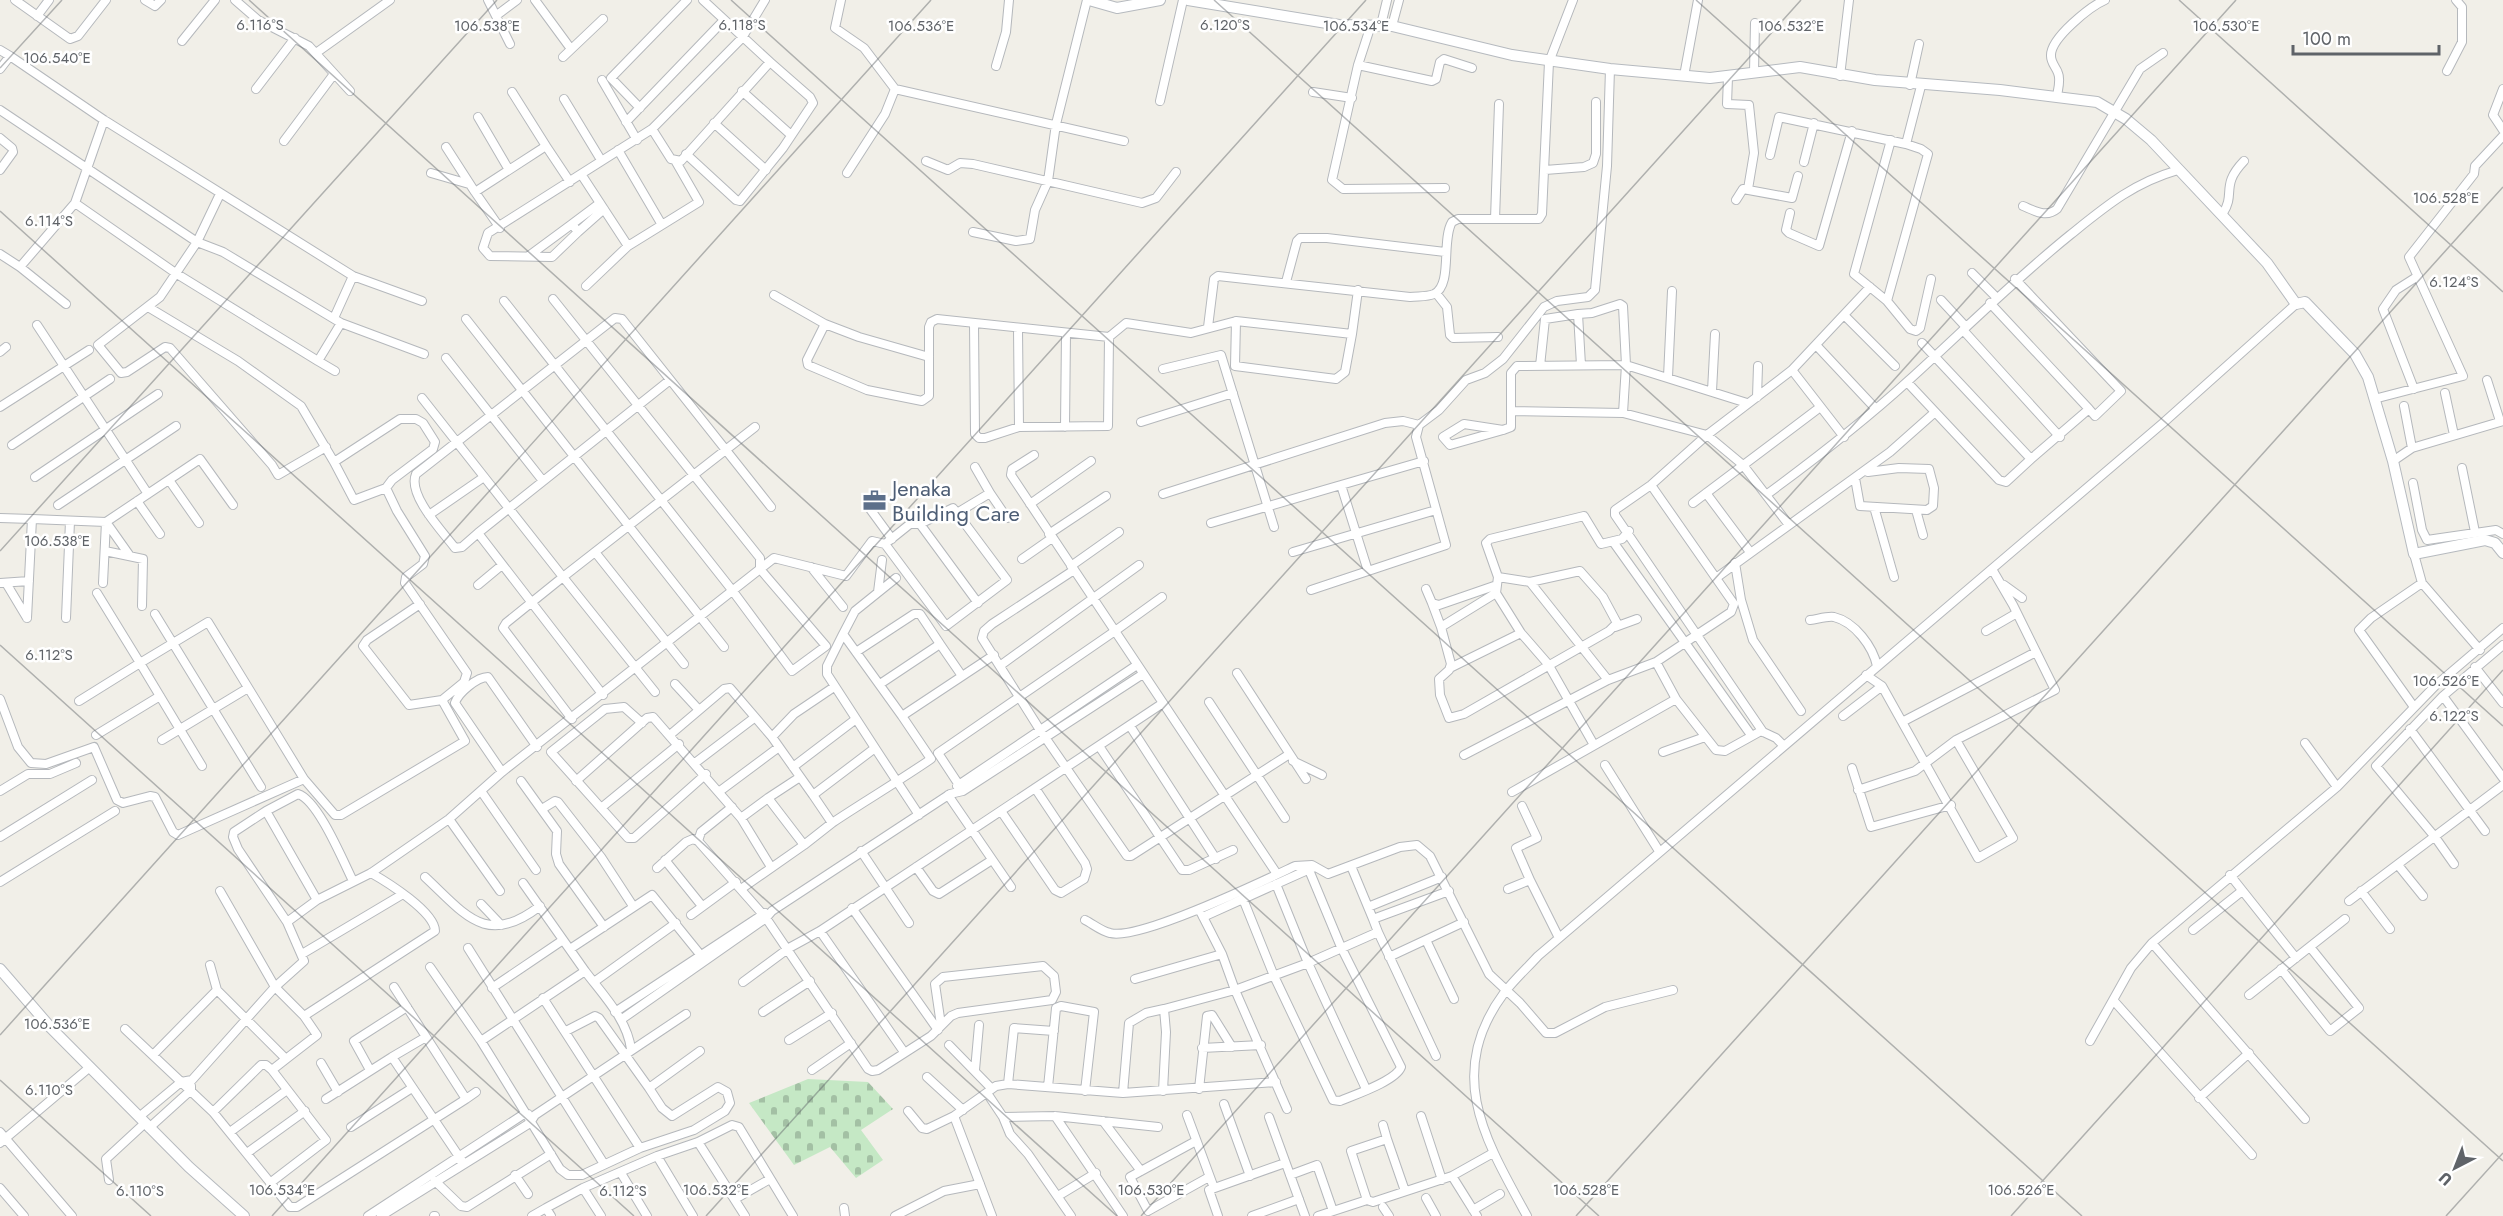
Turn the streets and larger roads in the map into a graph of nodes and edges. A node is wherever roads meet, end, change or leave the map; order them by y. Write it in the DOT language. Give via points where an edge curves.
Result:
graph roads {
  1 [pos="15,0"];
  2 [pos="49,0"];
  3 [pos="106,0"];
  4 [pos="145,0"];
  5 [pos="161,0"];
  6 [pos="215,0"];
  7 [pos="235,0"];
  8 [pos="390,0"];
  9 [pos="488,0"];
  10 [pos="517,0"];
  11 [pos="535,0"];
  12 [pos="687,0"];
  13 [pos="703,0"];
  14 [pos="841,0"];
  15 [pos="1009,0"];
  16 [pos="1088,0"];
  17 [pos="1160,0"];
  18 [pos="1183,0"];
  19 [pos="1188,0"];
  20 [pos="1387,0"];
  21 [pos="1399,0"];
  22 [pos="1573,0"];
  23 [pos="1698,0"];
  24 [pos="1849,0"];
  25 [pos="2105,0"];
  26 [pos="2456,0"];
  27 [pos="761,2"];
  28 [pos="2095,2"];
  29 [pos="497,15"];
  30 [pos="37,16"];
  31 [pos="603,20"];
  32 [pos="724,20"];
  33 [pos="1755,23"];
  34 [pos="1376,25"];
  35 [pos="1392,26"];
  36 [pos="295,38"];
  37 [pos="742,38"];
  38 [pos="182,41"];
  39 [pos="510,44"];
  40 [pos="1919,44"];
  41 [pos="571,49"];
  42 [pos="0,50"];
  43 [pos="316,53"];
  44 [pos="2163,53"];
  45 [pos="10,56"];
  46 [pos="563,57"];
  47 [pos="1549,62"];
  48 [pos="770,63"];
  49 [pos="1358,65"];
  50 [pos="996,66"];
  51 [pos="1472,68"];
  52 [pos="0,69"];
  53 [pos="1610,69"];
  54 [pos="2447,71"];
  55 [pos="1754,72"];
  56 [pos="334,74"];
  57 [pos="1684,76"];
  58 [pos="1728,76"];
  59 [pos="1840,76"];
  60 [pos="602,80"];
  61 [pos="1915,85"];
  62 [pos="256,89"];
  63 [pos="895,89"];
  64 [pos="2503,89"];
  65 [pos="350,91"];
  66 [pos="742,91"];
  67 [pos="512,92"];
  68 [pos="1313,92"];
  69 [pos="2057,96"];
  70 [pos="1352,98"];
  71 [pos="564,99"];
  72 [pos="1160,101"];
  73 [pos="1596,102"];
  74 [pos="1499,104"];
  75 [pos="640,108"];
  76 [pos="0,110"];
  77 [pos="2115,111"];
  78 [pos="478,117"];
  79 [pos="104,120"];
  80 [pos="626,122"];
  81 [pos="714,123"];
  82 [pos="1814,123"];
  83 [pos="1056,124"];
  84 [pos="652,129"];
  85 [pos="2503,130"];
  86 [pos="1852,131"];
  87 [pos="791,135"];
  88 [pos="2503,136"];
  89 [pos="0,138"];
  90 [pos="637,140"];
  91 [pos="1891,140"];
  92 [pos="284,141"];
  93 [pos="1124,141"];
  94 [pos="1906,144"];
  95 [pos="546,146"];
  96 [pos="446,147"];
  97 [pos="618,150"];
  98 [pos="686,154"];
  99 [pos="1770,155"];
  100 [pos="601,160"];
  101 [pos="926,161"];
  102 [pos="2244,161"];
  103 [pos="676,162"];
  104 [pos="1804,162"];
  105 [pos="87,168"];
  106 [pos="0,170"];
  107 [pos="509,170"];
  108 [pos="766,170"];
  109 [pos="1545,170"];
  110 [pos="2178,170"];
  111 [pos="1176,172"];
  112 [pos="431,173"];
  113 [pos="847,173"];
  114 [pos="581,174"];
  115 [pos="1798,176"];
  116 [pos="1048,181"];
  117 [pos="570,182"];
  118 [pos="472,188"];
  119 [pos="1445,188"];
  120 [pos="1748,189"];
  121 [pos="220,194"];
  122 [pos="1736,200"];
  123 [pos="75,202"];
  124 [pos="602,206"];
  125 [pos="2022,207"];
  126 [pos="1790,213"];
  127 [pos="2223,213"];
  128 [pos="1495,219"];
  129 [pos="572,224"];
  130 [pos="662,225"];
  131 [pos="500,228"];
  132 [pos="578,232"];
  133 [pos="973,232"];
  134 [pos="197,242"];
  135 [pos="628,246"];
  136 [pos="1445,252"];
  137 [pos="0,254"];
  138 [pos="530,255"];
  139 [pos="20,267"];
  140 [pos="1972,273"];
  141 [pos="177,274"];
  142 [pos="353,276"];
  143 [pos="2418,276"];
  144 [pos="1931,279"];
  145 [pos="2016,279"];
  146 [pos="1286,282"];
  147 [pos="586,286"];
  148 [pos="1870,287"];
  149 [pos="1359,290"];
  150 [pos="1672,291"];
  151 [pos="1436,293"];
  152 [pos="774,295"];
  153 [pos="553,299"];
  154 [pos="1941,300"];
  155 [pos="1993,300"];
  156 [pos="422,301"];
  157 [pos="504,301"];
  158 [pos="1887,301"];
  159 [pos="2301,303"];
  160 [pos="66,304"];
  161 [pos="147,307"];
  162 [pos="1578,314"];
  163 [pos="1844,315"];
  164 [pos="466,319"];
  165 [pos="338,321"];
  166 [pos="1236,321"];
  167 [pos="974,323"];
  168 [pos="825,324"];
  169 [pos="37,325"];
  170 [pos="1208,327"];
  171 [pos="1018,328"];
  172 [pos="1965,329"];
  173 [pos="1066,333"];
  174 [pos="1352,334"];
  175 [pos="1715,334"];
  176 [pos="1109,337"];
  177 [pos="1498,337"];
  178 [pos="587,339"];
  179 [pos="1922,343"];
  180 [pos="1816,345"];
  181 [pos="89,350"];
  182 [pos="424,354"];
  183 [pos="1935,356"];
  184 [pos="929,357"];
  185 [pos="446,358"];
  186 [pos="318,361"];
  187 [pos="554,365"];
  188 [pos="1581,365"];
  189 [pos="1626,365"];
  190 [pos="64,366"];
  191 [pos="1540,366"];
  192 [pos="1758,366"];
  193 [pos="1895,366"];
  194 [pos="1163,369"];
  195 [pos="1792,370"];
  196 [pos="335,371"];
  197 [pos="1668,377"];
  198 [pos="110,379"];
  199 [pos="670,380"];
  200 [pos="2487,380"];
  201 [pos="1907,382"];
  202 [pos="2414,389"];
  203 [pos="522,391"];
  204 [pos="1713,391"];
  205 [pos="1233,393"];
  206 [pos="2445,393"];
  207 [pos="158,394"];
  208 [pos="84,397"];
  209 [pos="1757,397"];
  210 [pos="423,398"];
  211 [pos="2374,399"];
  212 [pos="1747,403"];
  213 [pos="639,405"];
  214 [pos="2404,406"];
  215 [pos="0,408"];
  216 [pos="1820,408"];
  217 [pos="1875,408"];
  218 [pos="2089,409"];
  219 [pos="1512,411"];
  220 [pos="1623,413"];
  221 [pos="1934,413"];
  222 [pos="491,415"];
  223 [pos="2501,421"];
  224 [pos="1141,422"];
  225 [pos="1419,425"];
  226 [pos="176,426"];
  227 [pos="1019,426"];
  228 [pos="755,427"];
  229 [pos="1065,427"];
  230 [pos="105,429"];
  231 [pos="1503,430"];
  232 [pos="606,432"];
  233 [pos="1707,435"];
  234 [pos="2454,435"];
  235 [pos="1844,437"];
  236 [pos="2060,437"];
  237 [pos="457,441"];
  238 [pos="12,445"];
  239 [pos="327,447"];
  240 [pos="2412,448"];
  241 [pos="724,451"];
  242 [pos="1034,455"];
  243 [pos="574,458"];
  244 [pos="2031,459"];
  245 [pos="125,460"];
  246 [pos="1091,461"];
  247 [pos="1424,461"];
  248 [pos="2393,461"];
  249 [pos="334,462"];
  250 [pos="1256,463"];
  251 [pos="1743,465"];
  252 [pos="975,467"];
  253 [pos="2462,468"];
  254 [pos="694,475"];
  255 [pos="35,477"];
  256 [pos="484,477"];
  257 [pos="169,480"];
  258 [pos="1857,480"];
  259 [pos="543,481"];
  260 [pos="2413,483"];
  261 [pos="1341,485"];
  262 [pos="1651,485"];
  263 [pos="386,488"];
  264 [pos="990,493"];
  265 [pos="1706,493"];
  266 [pos="148,494"];
  267 [pos="1163,494"];
  268 [pos="1766,495"];
  269 [pos="1106,496"];
  270 [pos="137,501"];
  271 [pos="661,501"];
  272 [pos="1693,503"];
  273 [pos="1029,504"];
  274 [pos="58,505"];
  275 [pos="232,505"];
  276 [pos="1269,506"];
  277 [pos="771,507"];
  278 [pos="1874,507"];
  279 [pos="509,508"];
  280 [pos="870,509"];
  281 [pos="1436,510"];
  282 [pos="1916,510"];
  283 [pos="957,513"];
  284 [pos="429,515"];
  285 [pos="0,518"];
  286 [pos="1006,518"];
  287 [pos="32,519"];
  288 [pos="70,521"];
  289 [pos="106,522"];
  290 [pos="199,523"];
  291 [pos="1212,523"];
  292 [pos="920,524"];
  293 [pos="1789,525"];
  294 [pos="628,526"];
  295 [pos="1274,527"];
  296 [pos="1629,531"];
  297 [pos="2501,531"];
  298 [pos="1119,532"];
  299 [pos="1355,532"];
  300 [pos="2475,532"];
  301 [pos="478,533"];
  302 [pos="160,534"];
  303 [pos="1923,535"];
  304 [pos="1051,536"];
  305 [pos="889,541"];
  306 [pos="1614,543"];
  307 [pos="105,551"];
  308 [pos="595,552"];
  309 [pos="1293,552"];
  310 [pos="1750,552"];
  311 [pos="2503,552"];
  312 [pos="2414,554"];
  313 [pos="130,556"];
  314 [pos="1022,559"];
  315 [pos="882,560"];
  316 [pos="1735,563"];
  317 [pos="1139,565"];
  318 [pos="502,566"];
  319 [pos="811,567"];
  320 [pos="1073,568"];
  321 [pos="760,569"];
  322 [pos="1992,569"];
  323 [pos="1368,571"];
  324 [pos="563,577"];
  325 [pos="896,578"];
  326 [pos="1716,578"];
  327 [pos="1894,578"];
  328 [pos="29,581"];
  329 [pos="1530,582"];
  330 [pos="3,583"];
  331 [pos="104,583"];
  332 [pos="2001,583"];
  333 [pos="2422,583"];
  334 [pos="478,585"];
  335 [pos="1496,585"];
  336 [pos="1426,589"];
  337 [pos="732,590"];
  338 [pos="1311,590"];
  339 [pos="878,592"];
  340 [pos="97,593"];
  341 [pos="1093,597"];
  342 [pos="1162,597"];
  343 [pos="2022,598"];
  344 [pos="531,602"];
  345 [pos="978,603"];
  346 [pos="1432,603"];
  347 [pos="420,604"];
  348 [pos="142,606"];
  349 [pos="843,607"];
  350 [pos="1731,612"];
  351 [pos="1746,613"];
  352 [pos="2017,613"];
  353 [pos="155,614"];
  354 [pos="700,617"];
  355 [pos="66,618"];
  356 [pos="1637,619"];
  357 [pos="1810,620"];
  358 [pos="1441,627"];
  359 [pos="1615,627"];
  360 [pos="2503,628"];
  361 [pos="1115,631"];
  362 [pos="1986,631"];
  363 [pos="1521,633"];
  364 [pos="843,634"];
  365 [pos="1699,635"];
  366 [pos="173,643"];
  367 [pos="666,643"];
  368 [pos="1687,643"];
  369 [pos="940,644"];
  370 [pos="1581,645"];
  371 [pos="2503,645"];
  372 [pos="724,647"];
  373 [pos="2480,650"];
  374 [pos="856,652"];
  375 [pos="2036,652"];
  376 [pos="994,655"];
  377 [pos="1656,662"];
  378 [pos="140,663"];
  379 [pos="684,664"];
  380 [pos="1548,664"];
  381 [pos="1001,665"];
  382 [pos="1137,665"];
  383 [pos="1877,666"];
  384 [pos="2475,667"];
  385 [pos="636,668"];
  386 [pos="1450,668"];
  387 [pos="1237,673"];
  388 [pos="1143,674"];
  389 [pos="1866,675"];
  390 [pos="962,676"];
  391 [pos="1608,680"];
  392 [pos="675,684"];
  393 [pos="880,684"];
  394 [pos="1882,686"];
  395 [pos="834,687"];
  396 [pos="248,688"];
  397 [pos="655,692"];
  398 [pos="603,694"];
  399 [pos="160,696"];
  400 [pos="2443,696"];
  401 [pos="1020,697"];
  402 [pos="0,699"];
  403 [pos="1676,699"];
  404 [pos="79,700"];
  405 [pos="442,700"];
  406 [pos="1209,702"];
  407 [pos="1569,702"];
  408 [pos="1162,703"];
  409 [pos="2503,703"];
  410 [pos="2414,707"];
  411 [pos="213,709"];
  412 [pos="699,710"];
  413 [pos="1800,711"];
  414 [pos="902,716"];
  415 [pos="1843,716"];
  416 [pos="754,718"];
  417 [pos="572,719"];
  418 [pos="856,719"];
  419 [pos="1902,722"];
  420 [pos="642,723"];
  421 [pos="1130,726"];
  422 [pos="180,729"];
  423 [pos="2410,729"];
  424 [pos="1040,730"];
  425 [pos="1762,732"];
  426 [pos="671,734"];
  427 [pos="96,735"];
  428 [pos="1751,735"];
  429 [pos="772,736"];
  430 [pos="1705,737"];
  431 [pos="1047,738"];
  432 [pos="1956,740"];
  433 [pos="162,741"];
  434 [pos="2305,742"];
  435 [pos="679,744"];
  436 [pos="1594,745"];
  437 [pos="1783,745"];
  438 [pos="1099,746"];
  439 [pos="537,747"];
  440 [pos="779,747"];
  441 [pos="875,748"];
  442 [pos="1663,752"];
  443 [pos="1464,755"];
  444 [pos="935,756"];
  445 [pos="1290,758"];
  446 [pos="76,763"];
  447 [pos="695,763"];
  448 [pos="1925,764"];
  449 [pos="202,765"];
  450 [pos="1605,765"];
  451 [pos="793,767"];
  452 [pos="1067,768"];
  453 [pos="1852,768"];
  454 [pos="502,772"];
  455 [pos="706,774"];
  456 [pos="1258,774"];
  457 [pos="1322,775"];
  458 [pos="800,777"];
  459 [pos="2503,778"];
  460 [pos="304,779"];
  461 [pos="1306,779"];
  462 [pos="92,780"];
  463 [pos="521,781"];
  464 [pos="576,781"];
  465 [pos="896,781"];
  466 [pos="2503,785"];
  467 [pos="261,787"];
  468 [pos="2337,787"];
  469 [pos="1035,788"];
  470 [pos="956,790"];
  471 [pos="1858,790"];
  472 [pos="0,791"];
  473 [pos="482,791"];
  474 [pos="720,791"];
  475 [pos="1512,792"];
  476 [pos="813,795"];
  477 [pos="1224,796"];
  478 [pos="768,798"];
  479 [pos="1951,805"];
  480 [pos="1522,806"];
  481 [pos="732,807"];
  482 [pos="601,808"];
  483 [pos="542,809"];
  484 [pos="2470,810"];
  485 [pos="266,811"];
  486 [pos="1001,811"];
  487 [pos="115,812"];
  488 [pos="919,815"];
  489 [pos="741,818"];
  490 [pos="1285,818"];
  491 [pos="449,819"];
  492 [pos="1189,819"];
  493 [pos="573,822"];
  494 [pos="832,823"];
  495 [pos="972,830"];
  496 [pos="2485,831"];
  497 [pos="558,834"];
  498 [pos="0,837"];
  499 [pos="2435,837"];
  500 [pos="1161,839"];
  501 [pos="698,841"];
  502 [pos="804,845"];
  503 [pos="1233,850"];
  504 [pos="861,851"];
  505 [pos="1659,851"];
  506 [pos="1216,859"];
  507 [pos="665,860"];
  508 [pos="992,860"];
  509 [pos="2454,864"];
  510 [pos="2398,865"];
  511 [pos="1351,866"];
  512 [pos="771,867"];
  513 [pos="916,867"];
  514 [pos="657,868"];
  515 [pos="1312,868"];
  516 [pos="536,870"];
  517 [pos="371,873"];
  518 [pos="1277,874"];
  519 [pos="2230,875"];
  520 [pos="426,877"];
  521 [pos="1442,877"];
  522 [pos="353,880"];
  523 [pos="1530,880"];
  524 [pos="0,882"];
  525 [pos="523,883"];
  526 [pos="1276,884"];
  527 [pos="738,886"];
  528 [pos="1011,887"];
  529 [pos="884,888"];
  530 [pos="1508,889"];
  531 [pos="220,891"];
  532 [pos="500,891"];
  533 [pos="1449,891"];
  534 [pos="2242,891"];
  535 [pos="2361,891"];
  536 [pos="403,894"];
  537 [pos="2423,896"];
  538 [pos="317,900"];
  539 [pos="1243,900"];
  540 [pos="2349,901"];
  541 [pos="481,903"];
  542 [pos="540,906"];
  543 [pos="633,906"];
  544 [pos="702,906"];
  545 [pos="1368,907"];
  546 [pos="852,908"];
  547 [pos="1201,913"];
  548 [pos="767,914"];
  549 [pos="691,915"];
  550 [pos="1372,919"];
  551 [pos="2345,919"];
  552 [pos="1085,920"];
  553 [pos="287,922"];
  554 [pos="1464,922"];
  555 [pos="676,923"];
  556 [pos="909,923"];
  557 [pos="501,925"];
  558 [pos="604,927"];
  559 [pos="2390,929"];
  560 [pos="2193,930"];
  561 [pos="820,931"];
  562 [pos="1378,932"];
  563 [pos="1559,938"];
  564 [pos="564,940"];
  565 [pos="1426,940"];
  566 [pos="2152,943"];
  567 [pos="1341,947"];
  568 [pos="2310,947"];
  569 [pos="468,948"];
  570 [pos="789,948"];
  571 [pos="570,949"];
  572 [pos="302,954"];
  573 [pos="707,954"];
  574 [pos="1222,954"];
  575 [pos="1389,957"];
  576 [pos="2296,958"];
  577 [pos="1308,963"];
  578 [pos="210,965"];
  579 [pos="430,967"];
  580 [pos="0,969"];
  581 [pos="2281,969"];
  582 [pos="585,971"];
  583 [pos="1274,976"];
  584 [pos="1135,979"];
  585 [pos="810,981"];
  586 [pos="594,982"];
  587 [pos="743,982"];
  588 [pos="275,987"];
  589 [pos="394,987"];
  590 [pos="492,988"];
  591 [pos="217,990"];
  592 [pos="1235,990"];
  593 [pos="1672,990"];
  594 [pos="1505,991"];
  595 [pos="2249,994"];
  596 [pos="543,998"];
  597 [pos="1208,998"];
  598 [pos="1454,999"];
  599 [pos="2114,1001"];
  600 [pos="407,1007"];
  601 [pos="1164,1009"];
  602 [pos="615,1012"];
  603 [pos="763,1012"];
  604 [pos="832,1013"];
  605 [pos="686,1014"];
  606 [pos="1209,1014"];
  607 [pos="304,1016"];
  608 [pos="248,1018"];
  609 [pos="622,1019"];
  610 [pos="511,1020"];
  611 [pos="979,1025"];
  612 [pos="940,1027"];
  613 [pos="125,1029"];
  614 [pos="566,1031"];
  615 [pos="1054,1031"];
  616 [pos="426,1037"];
  617 [pos="789,1040"];
  618 [pos="481,1041"];
  619 [pos="2090,1041"];
  620 [pos="851,1043"];
  621 [pos="949,1045"];
  622 [pos="1261,1045"];
  623 [pos="1232,1047"];
  624 [pos="1202,1048"];
  625 [pos="631,1049"];
  626 [pos="700,1051"];
  627 [pos="904,1052"];
  628 [pos="2249,1053"];
  629 [pos="153,1055"];
  630 [pos="1436,1056"];
  631 [pos="392,1057"];
  632 [pos="625,1057"];
  633 [pos="286,1059"];
  634 [pos="321,1063"];
  635 [pos="90,1067"];
  636 [pos="272,1070"];
  637 [pos="370,1070"];
  638 [pos="812,1070"];
  639 [pos="975,1070"];
  640 [pos="594,1074"];
  641 [pos="927,1077"];
  642 [pos="192,1080"];
  643 [pos="181,1082"];
  644 [pos="1276,1082"];
  645 [pos="1008,1084"];
  646 [pos="1048,1087"];
  647 [pos="412,1088"];
  648 [pos="649,1088"];
  649 [pos="1199,1089"];
  650 [pos="1366,1089"];
  651 [pos="191,1090"];
  652 [pos="288,1090"];
  653 [pos="989,1091"];
  654 [pos="1085,1091"];
  655 [pos="1163,1091"];
  656 [pos="338,1092"];
  657 [pos="476,1092"];
  658 [pos="1124,1093"];
  659 [pos="2199,1098"];
  660 [pos="326,1099"];
  661 [pos="466,1099"];
  662 [pos="561,1099"];
  663 [pos="1224,1104"];
  664 [pos="1287,1109"];
  665 [pos="963,1110"];
  666 [pos="908,1111"];
  667 [pos="213,1112"];
  668 [pos="305,1112"];
  669 [pos="524,1114"];
  670 [pos="1187,1115"];
  671 [pos="954,1116"];
  672 [pos="1055,1116"];
  673 [pos="1420,1116"];
  674 [pos="1003,1117"];
  675 [pos="1269,1117"];
  676 [pos="532,1119"];
  677 [pos="2305,1119"];
  678 [pos="433,1120"];
  679 [pos="1103,1121"];
  680 [pos="144,1123"];
  681 [pos="1383,1125"];
  682 [pos="351,1127"];
  683 [pos="1158,1127"];
  684 [pos="230,1132"];
  685 [pos="2,1138"];
  686 [pos="1387,1139"];
  687 [pos="1196,1141"];
  688 [pos="698,1143"];
  689 [pos="640,1148"];
  690 [pos="247,1153"];
  691 [pos="1493,1153"];
  692 [pos="551,1155"];
  693 [pos="2252,1155"];
  694 [pos="657,1156"];
  695 [pos="461,1160"];
  696 [pos="1286,1163"];
  697 [pos="604,1164"];
  698 [pos="1141,1171"];
  699 [pos="621,1173"];
  700 [pos="1096,1173"];
  701 [pos="1290,1174"];
  702 [pos="515,1175"];
  703 [pos="1250,1176"];
  704 [pos="1452,1176"];
  705 [pos="1209,1177"];
  706 [pos="109,1179"];
  707 [pos="770,1179"];
  708 [pos="1442,1180"];
  709 [pos="435,1181"];
  710 [pos="270,1183"];
  711 [pos="980,1184"];
  712 [pos="0,1188"];
  713 [pos="584,1188"];
  714 [pos="1214,1188"];
  715 [pos="1405,1191"];
  716 [pos="528,1194"];
  717 [pos="1500,1194"];
  718 [pos="1058,1196"];
  719 [pos="1426,1198"];
  720 [pos="735,1199"];
  721 [pos="1299,1199"];
  722 [pos="1367,1200"];
  723 [pos="1383,1207"];
  724 [pos="1333,1211"];
  725 [pos="549,1212"];
  726 [pos="1475,1213"];
  727 [pos="24,1216"];
  728 [pos="72,1216"];
  729 [pos="244,1216"];
  730 [pos="368,1216"];
  731 [pos="381,1216"];
  732 [pos="532,1216"];
  733 [pos="601,1216"];
  734 [pos="647,1216"];
  735 [pos="693,1216"];
  736 [pos="745,1216"];
  737 [pos="793,1216"];
  738 [pos="895,1216"];
  739 [pos="992,1216"];
  740 [pos="1071,1216"];
  741 [pos="1123,1216"];
  742 [pos="1218,1216"];
  743 [pos="1252,1216"];
  744 [pos="1305,1216"];
  745 [pos="1318,1216"];
  746 [pos="1389,1216"];
  747 [pos="1436,1216"];
  748 [pos="1527,1216"];
  1 -- 30 [label="street"];
  2 -- 30 [label="street"];
  3 -- 30 [label="street" via="78,36 70,39"];
  4 -- 5 [label="street" via="155,6"];
  6 -- 38 [label="street"];
  7 -- 36 [label="street" via="258,20"];
  8 -- 43 [label="street"];
  9 -- 29 [label="street"];
  10 -- 29 [label="street"];
  11 -- 41 [label="street"];
  12 -- 75 [label="street" via="611,78"];
  13 -- 32 [label="street"];
  14 -- 63 [label="street" via="835,28 864,48"];
  15 -- 50 [label="street" via="1006,32"];
  16 -- 17 [label="street" via="1117,8"];
  16 -- 83 [label="street"];
  18 -- 72 [label="street"];
  19 -- 34 [label="street" via="1339,25"];
  20 -- 34 [label="street"];
  21 -- 35 [label="street"];
  22 -- 47 [label="street"];
  23 -- 57 [label="street"];
  24 -- 59 [label="street"];
  25 -- 28 [label="street"];
  26 -- 54 [label="street" via="2462,7 2462,42"];
  27 -- 37 [label="street"];
  28 -- 69 [label="street" via="2050,52 2060,77"];
  29 -- 39 [label="street"];
  31 -- 41 [label="street"];
  32 -- 37 [label="street"];
  32 -- 75 [label="street"];
  33 -- 55 [label="street"];
  34 -- 35 [label="street"];
  34 -- 49 [label="street"];
  35 -- 47 [label="street"];
  36 -- 43 [label="street"];
  36 -- 62 [label="street"];
  37 -- 48 [label="street"];
  37 -- 84 [label="street"];
  40 -- 61 [label="street"];
  41 -- 46 [label="street"];
  42 -- 45 [label="street"];
  43 -- 56 [label="street"];
  44 -- 77 [label="street" via="2140,69"];
  45 -- 52 [label="street"];
  45 -- 79 [label="street"];
  47 -- 53 [label="street"];
  47 -- 109 [label="street"];
  48 -- 66 [label="street"];
  48 -- 87 [label="street" via="813,103"];
  49 -- 51 [label="street" via="1432,81 1444,59"];
  49 -- 70 [label="street"];
  53 -- 57 [label="street"];
  53 -- 225 [label="street" via="1607,166 1595,290 1588,297 1544,307 1503,359 1485,373 1466,380 1448,402"];
  55 -- 58 [label="street"];
  55 -- 59 [label="street" via="1800,67"];
  56 -- 65 [label="street"];
  56 -- 92 [label="street"];
  57 -- 58 [label="street"];
  58 -- 120 [label="street" via="1727,104 1749,105 1754,153"];
  59 -- 61 [label="street"];
  60 -- 80 [label="street"];
  61 -- 69 [label="street"];
  61 -- 94 [label="street"];
  63 -- 83 [label="street"];
  63 -- 113 [label="street" via="885,114"];
  64 -- 85 [label="street" via="2493,115"];
  66 -- 81 [label="street"];
  66 -- 87 [label="street"];
  67 -- 95 [label="street"];
  68 -- 70 [label="street"];
  69 -- 77 [label="street" via="2097,102"];
  70 -- 119 [label="street" via="1332,180 1336,185 1343,189"];
  71 -- 100 [label="street"];
  73 -- 109 [label="street" via="1593,163 1584,168"];
  74 -- 128 [label="street"];
  75 -- 80 [label="street"];
  76 -- 105 [label="street"];
  77 -- 110 [label="street" via="2141,130"];
  77 -- 125 [label="street" via="2057,209 2045,214"];
  78 -- 107 [label="street"];
  79 -- 105 [label="street"];
  79 -- 121 [label="street"];
  80 -- 90 [label="street"];
  81 -- 98 [label="street"];
  81 -- 108 [label="street"];
  82 -- 86 [label="street"];
  82 -- 99 [label="street" via="1779,117"];
  82 -- 104 [label="street"];
  83 -- 93 [label="street"];
  83 -- 116 [label="street"];
  84 -- 90 [label="street"];
  84 -- 103 [label="street"];
  86 -- 91 [label="street"];
  86 -- 126 [label="street" via="1819,246 1788,233"];
  87 -- 108 [label="street"];
  88 -- 143 [label="street" via="2475,166 2474,174 2409,257"];
  89 -- 106 [label="street" via="13,152"];
  90 -- 97 [label="street"];
  91 -- 94 [label="street"];
  91 -- 148 [label="street" via="1854,274"];
  94 -- 158 [label="street" via="1928,154"];
  95 -- 107 [label="street"];
  95 -- 117 [label="street"];
  96 -- 118 [label="street"];
  97 -- 100 [label="street"];
  97 -- 130 [label="street"];
  98 -- 103 [label="street"];
  98 -- 108 [label="street" via="738,201"];
  100 -- 114 [label="street"];
  101 -- 116 [label="street" via="947,170 968,163"];
  102 -- 127 [label="street" via="2229,179"];
  103 -- 130 [label="street" via="699,202"];
  105 -- 123 [label="street"];
  105 -- 134 [label="street"];
  107 -- 118 [label="street"];
  109 -- 128 [label="street" via="1541,218"];
  110 -- 127 [label="street"];
  110 -- 145 [label="street" via="2150,178 2125,192"];
  111 -- 116 [label="street" via="1156,198 1142,203"];
  112 -- 118 [label="street"];
  114 -- 117 [label="street"];
  114 -- 124 [label="street"];
  115 -- 120 [label="street" via="1792,198"];
  116 -- 133 [label="street" via="1035,210 1030,239 1016,241"];
  117 -- 131 [label="street"];
  118 -- 131 [label="street"];
  120 -- 122 [label="street" via="1740,191"];
  121 -- 134 [label="street"];
  121 -- 142 [label="street"];
  123 -- 139 [label="street"];
  123 -- 141 [label="street"];
  124 -- 129 [label="street"];
  124 -- 132 [label="street"];
  124 -- 135 [label="street"];
  127 -- 159 [label="street"];
  128 -- 136 [label="street" via="1452,222"];
  129 -- 132 [label="street"];
  129 -- 138 [label="street"];
  130 -- 135 [label="street"];
  131 -- 138 [label="street" via="485,237 485,254"];
  132 -- 138 [label="street" via="552,257"];
  134 -- 141 [label="street"];
  134 -- 165 [label="street" via="223,252"];
  135 -- 147 [label="street"];
  136 -- 146 [label="street" via="1300,238"];
  136 -- 151 [label="street" via="1445,278"];
  137 -- 139 [label="street"];
  139 -- 160 [label="street"];
  140 -- 155 [label="street"];
  141 -- 161 [label="street"];
  141 -- 186 [label="street"];
  142 -- 156 [label="street"];
  142 -- 165 [label="street"];
  143 -- 202 [label="street" via="2396,290 2383,309"];
  143 -- 202 [label="street" via="2463,376"];
  144 -- 158 [label="street" via="1920,328 1916,331"];
  145 -- 155 [label="street"];
  145 -- 218 [label="street" via="2121,391 2095,416"];
  146 -- 149 [label="street"];
  146 -- 170 [label="street" via="1218,276 1214,279"];
  148 -- 158 [label="street"];
  148 -- 163 [label="street"];
  149 -- 151 [label="street" via="1410,297"];
  149 -- 174 [label="street"];
  150 -- 197 [label="street"];
  151 -- 177 [label="street" via="1447,308 1453,338"];
  152 -- 168 [label="street"];
  153 -- 178 [label="street"];
  154 -- 172 [label="street"];
  155 -- 172 [label="street"];
  155 -- 218 [label="street"];
  157 -- 187 [label="street"];
  159 -- 211 [label="street" via="2317,312 2363,364"];
  159 -- 322 [label="street"];
  161 -- 239 [label="street" via="238,361 301,406"];
  161 -- 239 [label="street" via="98,345 118,372 127,372 165,347 170,348 278,475"];
  162 -- 188 [label="street"];
  162 -- 189 [label="street" via="1623,306"];
  162 -- 191 [label="street" via="1545,319"];
  163 -- 180 [label="street"];
  163 -- 193 [label="street"];
  164 -- 203 [label="street"];
  165 -- 182 [label="street"];
  165 -- 186 [label="street"];
  166 -- 170 [label="street"];
  166 -- 174 [label="street"];
  166 -- 174 [label="street" via="1235,366 1335,379 1346,372"];
  167 -- 171 [label="street"];
  167 -- 184 [label="street" via="933,320 929,327"];
  167 -- 227 [label="street" via="975,434 985,438"];
  168 -- 184 [label="street"];
  168 -- 184 [label="street" via="808,365 867,390 924,401 929,396"];
  169 -- 190 [label="street"];
  170 -- 176 [label="street" via="1191,333 1126,324"];
  171 -- 173 [label="street"];
  171 -- 227 [label="street"];
  172 -- 183 [label="street"];
  172 -- 236 [label="street"];
  173 -- 176 [label="street"];
  173 -- 229 [label="street"];
  175 -- 204 [label="street"];
  176 -- 229 [label="street" via="1110,424 1105,428"];
  178 -- 187 [label="street"];
  178 -- 199 [label="street" via="613,319 622,319"];
  178 -- 213 [label="street"];
  179 -- 183 [label="street"];
  180 -- 195 [label="street"];
  180 -- 217 [label="street"];
  181 -- 190 [label="street"];
  183 -- 201 [label="street"];
  183 -- 244 [label="street"];
  185 -- 222 [label="street"];
  186 -- 196 [label="street"];
  187 -- 203 [label="street"];
  187 -- 232 [label="street"];
  188 -- 189 [label="street"];
  188 -- 191 [label="street"];
  189 -- 197 [label="street"];
  189 -- 220 [label="street"];
  190 -- 208 [label="street"];
  190 -- 215 [label="street"];
  191 -- 219 [label="street" via="1513,369"];
  192 -- 209 [label="street"];
  194 -- 205 [label="street" via="1221,355"];
  195 -- 209 [label="street"];
  195 -- 216 [label="street"];
  197 -- 204 [label="street"];
  198 -- 208 [label="street"];
  199 -- 213 [label="street"];
  199 -- 241 [label="street"];
  200 -- 223 [label="street"];
  201 -- 217 [label="street"];
  201 -- 221 [label="street"];
  202 -- 211 [label="street"];
  203 -- 222 [label="street"];
  203 -- 243 [label="street"];
  204 -- 212 [label="street"];
  205 -- 224 [label="street"];
  205 -- 250 [label="street"];
  206 -- 234 [label="street"];
  207 -- 230 [label="street"];
  208 -- 230 [label="street"];
  208 -- 238 [label="street"];
  209 -- 212 [label="street"];
  210 -- 237 [label="street"];
  211 -- 248 [label="street"];
  212 -- 233 [label="street"];
  213 -- 232 [label="street"];
  213 -- 254 [label="street"];
  214 -- 240 [label="street"];
  216 -- 235 [label="street"];
  216 -- 251 [label="street"];
  217 -- 235 [label="street"];
  218 -- 236 [label="street"];
  219 -- 220 [label="street"];
  219 -- 231 [label="street" via="1512,424"];
  220 -- 233 [label="street"];
  221 -- 244 [label="street" via="2002,482"];
  221 -- 258 [label="street"];
  222 -- 237 [label="street"];
  222 -- 259 [label="street"];
  223 -- 234 [label="street"];
  225 -- 247 [label="street" via="1416,437"];
  225 -- 250 [label="street" via="1403,421 1384,423"];
  226 -- 245 [label="street"];
  227 -- 229 [label="street"];
  228 -- 241 [label="street"];
  230 -- 245 [label="street"];
  230 -- 255 [label="street"];
  231 -- 231 [label="street" via="1450,445 1443,437 1464,424"];
  232 -- 243 [label="street"];
  232 -- 271 [label="street"];
  233 -- 251 [label="street"];
  233 -- 262 [label="street"];
  234 -- 240 [label="street"];
  235 -- 268 [label="street"];
  236 -- 244 [label="street"];
  237 -- 256 [label="street"];
  237 -- 284 [label="street" via="414,477 419,498"];
  239 -- 249 [label="street"];
  240 -- 248 [label="street"];
  241 -- 254 [label="street"];
  241 -- 277 [label="street"];
  242 -- 273 [label="street" via="1011,471"];
  243 -- 259 [label="street"];
  243 -- 294 [label="street"];
  245 -- 266 [label="street"];
  245 -- 274 [label="street"];
  246 -- 273 [label="street"];
  247 -- 261 [label="street"];
  247 -- 281 [label="street"];
  248 -- 312 [label="street"];
  249 -- 263 [label="street" via="354,500"];
  249 -- 263 [label="street" via="400,419 416,419 429,431 434,447"];
  250 -- 267 [label="street"];
  250 -- 276 [label="street"];
  251 -- 265 [label="street"];
  251 -- 268 [label="street"];
  252 -- 264 [label="street"];
  253 -- 300 [label="street"];
  254 -- 271 [label="street"];
  254 -- 321 [label="street" via="760,558"];
  256 -- 279 [label="street"];
  256 -- 284 [label="street"];
  257 -- 266 [label="street"];
  257 -- 275 [label="street" via="200,459"];
  257 -- 290 [label="street"];
  258 -- 278 [label="street" via="1860,506"];
  258 -- 282 [label="street" via="1874,470 1929,470 1933,506"];
  258 -- 293 [label="street"];
  259 -- 279 [label="street"];
  260 -- 300 [label="street" via="2427,540"];
  261 -- 276 [label="street"];
  261 -- 299 [label="street"];
  262 -- 296 [label="street" via="1617,507 1615,515"];
  262 -- 326 [label="street"];
  263 -- 347 [label="street" via="425,556 423,564 405,579"];
  264 -- 283 [label="street"];
  264 -- 286 [label="street"];
  265 -- 272 [label="street"];
  265 -- 310 [label="street"];
  266 -- 270 [label="street"];
  268 -- 293 [label="street"];
  269 -- 304 [label="street"];
  270 -- 289 [label="street"];
  270 -- 302 [label="street"];
  271 -- 294 [label="street"];
  271 -- 337 [label="street"];
  273 -- 304 [label="street"];
  276 -- 291 [label="street"];
  276 -- 295 [label="street"];
  278 -- 282 [label="street"];
  278 -- 327 [label="street"];
  279 -- 301 [label="street"];
  279 -- 324 [label="street"];
  280 -- 305 [label="street"];
  281 -- 299 [label="street"];
  281 -- 323 [label="street" via="1446,545"];
  282 -- 303 [label="street"];
  283 -- 292 [label="street" via="953,508"];
  283 -- 345 [label="street" via="1007,579"];
  284 -- 301 [label="street" via="457,549"];
  285 -- 287 [label="street"];
  287 -- 288 [label="street"];
  287 -- 328 [label="street"];
  288 -- 289 [label="street"];
  288 -- 355 [label="street"];
  289 -- 307 [label="street"];
  289 -- 313 [label="street"];
  292 -- 305 [label="street" via="910,524"];
  292 -- 345 [label="street"];
  293 -- 310 [label="street"];
  294 -- 308 [label="street"];
  294 -- 354 [label="street"];
  296 -- 306 [label="street"];
  296 -- 365 [label="street"];
  297 -- 300 [label="street"];
  298 -- 320 [label="street"];
  299 -- 309 [label="street"];
  299 -- 323 [label="street"];
  301 -- 318 [label="street"];
  304 -- 314 [label="street"];
  304 -- 320 [label="street"];
  305 -- 319 [label="street" via="872,541 846,576"];
  305 -- 345 [label="street" via="946,626"];
  306 -- 335 [label="street" via="1598,543 1584,516 1490,539 1486,546"];
  306 -- 368 [label="street"];
  307 -- 313 [label="street"];
  307 -- 331 [label="street"];
  308 -- 324 [label="street"];
  308 -- 367 [label="street"];
  310 -- 316 [label="street"];
  311 -- 312 [label="street" via="2495,543 2485,540"];
  312 -- 333 [label="street"];
  313 -- 348 [label="street" via="143,559"];
  315 -- 339 [label="street"];
  316 -- 326 [label="street"];
  316 -- 351 [label="street"];
  317 -- 341 [label="street"];
  318 -- 334 [label="street"];
  318 -- 344 [label="street"];
  319 -- 321 [label="street" via="774,558"];
  319 -- 349 [label="street"];
  320 -- 341 [label="street"];
  320 -- 376 [label="street" via="984,632 982,638"];
  321 -- 337 [label="street"];
  321 -- 337 [label="street" via="826,646 792,671"];
  322 -- 332 [label="street"];
  322 -- 383 [label="street"];
  323 -- 338 [label="street"];
  324 -- 344 [label="street"];
  324 -- 385 [label="street"];
  325 -- 339 [label="street"];
  326 -- 350 [label="street" via="1734,604"];
  328 -- 330 [label="street"];
  328 -- 330 [label="street" via="27,618"];
  329 -- 335 [label="street"];
  329 -- 359 [label="street" via="1580,571 1613,611"];
  329 -- 370 [label="street"];
  332 -- 343 [label="street"];
  332 -- 352 [label="street"];
  333 -- 373 [label="street"];
  333 -- 410 [label="street" via="2359,630"];
  335 -- 346 [label="street" via="1445,604"];
  335 -- 358 [label="street"];
  335 -- 363 [label="street"];
  336 -- 346 [label="street"];
  337 -- 354 [label="street"];
  339 -- 364 [label="street" via="850,615"];
  340 -- 378 [label="street"];
  341 -- 361 [label="street"];
  341 -- 381 [label="street"];
  342 -- 361 [label="street"];
  344 -- 398 [label="street"];
  344 -- 417 [label="street" via="504,625 504,631"];
  346 -- 358 [label="street"];
  347 -- 405 [label="street" via="467,673 464,682"];
  347 -- 405 [label="street" via="363,645 410,705"];
  350 -- 351 [label="street"];
  350 -- 365 [label="street"];
  351 -- 413 [label="street" via="1753,640"];
  352 -- 362 [label="street"];
  352 -- 375 [label="street"];
  353 -- 366 [label="street"];
  354 -- 367 [label="street"];
  354 -- 372 [label="street"];
  356 -- 359 [label="street"];
  357 -- 383 [label="street" via="1831,617 1847,622 1874,653"];
  358 -- 386 [label="street"];
  359 -- 370 [label="street"];
  360 -- 373 [label="street"];
  361 -- 382 [label="street"];
  361 -- 401 [label="street"];
  363 -- 380 [label="street"];
  363 -- 386 [label="street"];
  364 -- 374 [label="street"];
  364 -- 395 [label="street" via="827,666"];
  365 -- 368 [label="street"];
  365 -- 425 [label="street"];
  366 -- 378 [label="street"];
  366 -- 396 [label="street" via="208,622"];
  366 -- 411 [label="street"];
  367 -- 379 [label="street"];
  367 -- 385 [label="street"];
  368 -- 377 [label="street"];
  368 -- 428 [label="street"];
  369 -- 374 [label="street" via="917,612"];
  369 -- 390 [label="street"];
  369 -- 393 [label="street"];
  370 -- 380 [label="street"];
  370 -- 391 [label="street"];
  371 -- 384 [label="street"];
  373 -- 410 [label="street"];
  374 -- 393 [label="street"];
  375 -- 419 [label="street"];
  375 -- 432 [label="street" via="2054,692"];
  376 -- 381 [label="street"];
  376 -- 390 [label="street"];
  377 -- 391 [label="street"];
  377 -- 403 [label="street"];
  378 -- 399 [label="street"];
  378 -- 404 [label="street"];
  380 -- 386 [label="street" via="1451,719 1438,682"];
  380 -- 407 [label="street"];
  381 -- 401 [label="street"];
  382 -- 388 [label="street"];
  382 -- 424 [label="street"];
  383 -- 389 [label="street"];
  384 -- 400 [label="street"];
  384 -- 409 [label="street"];
  385 -- 397 [label="street"];
  385 -- 398 [label="street"];
  387 -- 445 [label="street"];
  388 -- 408 [label="street"];
  388 -- 431 [label="street"];
  389 -- 394 [label="street"];
  389 -- 437 [label="street"];
  390 -- 414 [label="street"];
  391 -- 407 [label="street"];
  392 -- 412 [label="street"];
  393 -- 414 [label="street"];
  394 -- 415 [label="street"];
  394 -- 419 [label="street"];
  395 -- 418 [label="street"];
  395 -- 429 [label="street"];
  396 -- 411 [label="street"];
  396 -- 460 [label="street"];
  398 -- 417 [label="street"];
  399 -- 422 [label="street"];
  399 -- 427 [label="street"];
  400 -- 423 [label="street"];
  400 -- 459 [label="street"];
  401 -- 424 [label="street"];
  401 -- 444 [label="street"];
  402 -- 460 [label="street" via="27,760 34,765 46,765 94,747 117,800 123,803 155,797 178,835"];
  403 -- 430 [label="street"];
  403 -- 436 [label="street"];
  405 -- 460 [label="street" via="465,741 346,812 335,815"];
  406 -- 456 [label="street"];
  407 -- 436 [label="street"];
  407 -- 443 [label="street"];
  408 -- 421 [label="street"];
  408 -- 477 [label="street"];
  410 -- 468 [label="street"];
  411 -- 422 [label="street"];
  411 -- 467 [label="street"];
  412 -- 416 [label="street" via="728,688"];
  412 -- 426 [label="street"];
  414 -- 444 [label="street"];
  416 -- 429 [label="street"];
  416 -- 447 [label="street"];
  417 -- 439 [label="street"];
  418 -- 441 [label="street"];
  418 -- 451 [label="street"];
  419 -- 448 [label="street"];
  420 -- 426 [label="street" via="656,717"];
  420 -- 464 [label="street"];
  420 -- 464 [label="street" via="624,707 605,709 553,749 552,755"];
  421 -- 438 [label="street"];
  421 -- 492 [label="street"];
  422 -- 433 [label="street"];
  422 -- 449 [label="street"];
  423 -- 484 [label="street"];
  423 -- 499 [label="street" via="2376,766"];
  424 -- 431 [label="street"];
  424 -- 470 [label="street"];
  425 -- 428 [label="street"];
  425 -- 437 [label="street"];
  426 -- 435 [label="street"];
  428 -- 430 [label="street" via="1721,751"];
  429 -- 440 [label="street"];
  430 -- 442 [label="street"];
  431 -- 452 [label="street"];
  431 -- 470 [label="street"];
  432 -- 448 [label="street"];
  432 -- 479 [label="street" via="2013,839 1978,858"];
  434 -- 468 [label="street"];
  435 -- 447 [label="street"];
  435 -- 482 [label="street"];
  436 -- 475 [label="street"];
  437 -- 505 [label="street"];
  438 -- 452 [label="street"];
  438 -- 500 [label="street"];
  439 -- 454 [label="street"];
  439 -- 454 [label="street" via="488,677 480,678 455,703"];
  440 -- 451 [label="street"];
  440 -- 474 [label="street"];
  441 -- 465 [label="street"];
  441 -- 476 [label="street"];
  444 -- 465 [label="street"];
  444 -- 470 [label="street"];
  445 -- 456 [label="street"];
  445 -- 457 [label="street"];
  445 -- 461 [label="street"];
  446 -- 472 [label="street" via="50,774 28,774"];
  447 -- 455 [label="street"];
  448 -- 471 [label="street" via="1908,774"];
  448 -- 479 [label="street"];
  450 -- 505 [label="street"];
  451 -- 458 [label="street"];
  452 -- 469 [label="street"];
  452 -- 500 [label="street" via="1127,856"];
  453 -- 471 [label="street"];
  454 -- 473 [label="street"];
  455 -- 474 [label="street"];
  455 -- 482 [label="street" via="631,839"];
  456 -- 477 [label="street"];
  456 -- 490 [label="street"];
  458 -- 476 [label="street"];
  458 -- 478 [label="street"];
  462 -- 498 [label="street"];
  463 -- 483 [label="street"];
  464 -- 482 [label="street"];
  465 -- 488 [label="street"];
  465 -- 494 [label="street"];
  466 -- 484 [label="street"];
  468 -- 519 [label="street"];
  469 -- 486 [label="street"];
  469 -- 486 [label="street" via="1084,863 1084,879 1061,892 1055,890"];
  470 -- 488 [label="street"];
  470 -- 495 [label="street"];
  471 -- 479 [label="street" via="1871,827"];
  473 -- 491 [label="street"];
  473 -- 516 [label="street"];
  474 -- 481 [label="street"];
  476 -- 494 [label="street"];
  477 -- 492 [label="street"];
  477 -- 518 [label="street"];
  478 -- 489 [label="street"];
  478 -- 502 [label="street"];
  480 -- 523 [label="street" via="1537,838 1516,848"];
  481 -- 489 [label="street"];
  481 -- 501 [label="street" via="701,832"];
  483 -- 493 [label="street" via="556,801"];
  483 -- 497 [label="street"];
  484 -- 496 [label="street"];
  484 -- 499 [label="street"];
  485 -- 522 [label="street" via="298,794 305,796"];
  485 -- 538 [label="street"];
  485 -- 553 [label="street" via="236,830 233,837"];
  486 -- 495 [label="street"];
  487 -- 524 [label="street"];
  488 -- 504 [label="street"];
  489 -- 512 [label="street"];
  491 -- 517 [label="street"];
  491 -- 532 [label="street"];
  492 -- 500 [label="street"];
  492 -- 506 [label="street"];
  493 -- 497 [label="street"];
  493 -- 543 [label="street"];
  494 -- 502 [label="street"];
  495 -- 508 [label="street"];
  495 -- 513 [label="street"];
  497 -- 558 [label="street" via="559,864"];
  499 -- 509 [label="street"];
  499 -- 510 [label="street"];
  500 -- 506 [label="street" via="1185,871"];
  501 -- 507 [label="street" via="686,842"];
  501 -- 527 [label="street"];
  502 -- 512 [label="street"];
  503 -- 506 [label="street"];
  504 -- 529 [label="street"];
  504 -- 548 [label="street"];
  505 -- 563 [label="street"];
  507 -- 514 [label="street"];
  507 -- 544 [label="street"];
  508 -- 513 [label="street" via="939,894"];
  508 -- 528 [label="street"];
  510 -- 535 [label="street"];
  510 -- 537 [label="street"];
  511 -- 515 [label="street" via="1328,874"];
  511 -- 521 [label="street" via="1417,845 1430,856"];
  511 -- 545 [label="street"];
  512 -- 527 [label="street"];
  513 -- 529 [label="street"];
  515 -- 518 [label="street" via="1306,864"];
  515 -- 526 [label="street"];
  515 -- 567 [label="street"];
  517 -- 522 [label="street"];
  517 -- 536 [label="street"];
  518 -- 547 [label="street"];
  519 -- 534 [label="street"];
  519 -- 566 [label="street"];
  520 -- 557 [label="street" via="474,922"];
  521 -- 533 [label="street"];
  521 -- 545 [label="street"];
  522 -- 538 [label="street"];
  523 -- 530 [label="street"];
  523 -- 563 [label="street"];
  525 -- 542 [label="street"];
  526 -- 539 [label="street"];
  526 -- 577 [label="street"];
  527 -- 544 [label="street"];
  527 -- 548 [label="street"];
  529 -- 546 [label="street"];
  529 -- 556 [label="street"];
  531 -- 588 [label="street"];
  533 -- 550 [label="street"];
  533 -- 554 [label="street"];
  534 -- 560 [label="street"];
  534 -- 576 [label="street"];
  535 -- 540 [label="street"];
  535 -- 559 [label="street"];
  536 -- 572 [label="street"];
  536 -- 607 [label="street" via="431,920 436,927 434,933"];
  538 -- 553 [label="street"];
  539 -- 547 [label="street"];
  539 -- 583 [label="street"];
  541 -- 557 [label="street"];
  542 -- 557 [label="street" via="520,921"];
  542 -- 564 [label="street"];
  543 -- 555 [label="street" via="652,895"];
  543 -- 558 [label="street"];
  544 -- 549 [label="street"];
  545 -- 550 [label="street"];
  546 -- 561 [label="street"];
  546 -- 612 [label="street"];
  547 -- 552 [label="street" via="1111,934"];
  547 -- 574 [label="street"];
  548 -- 570 [label="street"];
  548 -- 573 [label="street"];
  550 -- 562 [label="street"];
  551 -- 568 [label="street"];
  553 -- 572 [label="street"];
  554 -- 565 [label="street"];
  554 -- 594 [label="street" via="1489,974"];
  555 -- 573 [label="street"];
  555 -- 586 [label="street"];
  558 -- 571 [label="street"];
  561 -- 570 [label="street"];
  561 -- 627 [label="street"];
  562 -- 567 [label="street"];
  562 -- 575 [label="street"];
  563 -- 594 [label="street"];
  564 -- 571 [label="street"];
  564 -- 590 [label="street"];
  565 -- 575 [label="street"];
  565 -- 598 [label="street"];
  566 -- 599 [label="street" via="2131,968"];
  566 -- 628 [label="street"];
  567 -- 577 [label="street"];
  567 -- 650 [label="street" via="1401,1067 1397,1074"];
  568 -- 576 [label="street"];
  568 -- 581 [label="street" via="2359,1008 2330,1031"];
  569 -- 590 [label="street"];
  570 -- 585 [label="street"];
  570 -- 587 [label="street"];
  571 -- 582 [label="street"];
  572 -- 588 [label="street" via="303,963"];
  573 -- 602 [label="street"];
  573 -- 609 [label="street"];
  574 -- 584 [label="street"];
  574 -- 592 [label="street"];
  575 -- 630 [label="street"];
  576 -- 581 [label="street"];
  577 -- 583 [label="street"];
  577 -- 650 [label="street"];
  578 -- 591 [label="street"];
  579 -- 618 [label="street"];
  580 -- 635 [label="street"];
  581 -- 595 [label="street"];
  582 -- 586 [label="street"];
  582 -- 596 [label="street"];
  583 -- 592 [label="street"];
  583 -- 650 [label="street" via="1333,1100 1340,1101"];
  585 -- 603 [label="street"];
  585 -- 604 [label="street"];
  586 -- 602 [label="street"];
  588 -- 607 [label="street"];
  588 -- 608 [label="street"];
  589 -- 600 [label="street"];
  590 -- 610 [label="street"];
  591 -- 608 [label="street"];
  591 -- 629 [label="street"];
  592 -- 597 [label="street"];
  592 -- 622 [label="street"];
  593 -- 594 [label="street" via="1605,1007 1555,1033 1546,1033"];
  594 -- 691 [label="street" via="1480,1036 1476,1061 1479,1118"];
  596 -- 610 [label="street"];
  596 -- 614 [label="street"];
  597 -- 601 [label="street"];
  597 -- 606 [label="street"];
  599 -- 619 [label="street"];
  599 -- 659 [label="street"];
  600 -- 616 [label="street"];
  600 -- 637 [label="street" via="354,1041"];
  601 -- 655 [label="street"];
  601 -- 658 [label="street" via="1129,1023"];
  602 -- 609 [label="street"];
  604 -- 617 [label="street"];
  604 -- 620 [label="street"];
  605 -- 625 [label="street"];
  606 -- 623 [label="street"];
  606 -- 624 [label="street" via="1205,1018"];
  607 -- 633 [label="street" via="317,1035"];
  608 -- 633 [label="street"];
  608 -- 642 [label="street"];
  609 -- 625 [label="street"];
  610 -- 618 [label="street"];
  610 -- 662 [label="street"];
  611 -- 639 [label="street"];
  612 -- 612 [label="street" via="935,984 938,980 1043,966 1054,976 1056,992 1052,1000 958,1013"];
  612 -- 627 [label="street"];
  613 -- 629 [label="street"];
  614 -- 632 [label="street" via="595,1016 600,1018"];
  614 -- 640 [label="street"];
  615 -- 645 [label="street" via="1014,1028"];
  615 -- 646 [label="street"];
  615 -- 654 [label="street" via="1056,1008 1094,1012"];
  616 -- 631 [label="street"];
  616 -- 661 [label="street"];
  618 -- 669 [label="street"];
  620 -- 627 [label="street" via="872,1071"];
  620 -- 638 [label="street"];
  621 -- 639 [label="street"];
  622 -- 623 [label="street"];
  622 -- 644 [label="street"];
  623 -- 624 [label="street"];
  624 -- 649 [label="street"];
  625 -- 632 [label="street"];
  626 -- 648 [label="street"];
  628 -- 659 [label="street"];
  628 -- 677 [label="street"];
  629 -- 643 [label="street"];
  631 -- 637 [label="street"];
  631 -- 647 [label="street"];
  632 -- 640 [label="street"];
  632 -- 648 [label="street"];
  633 -- 636 [label="street"];
  634 -- 656 [label="street"];
  635 -- 680 [label="street"];
  635 -- 685 [label="street"];
  636 -- 652 [label="street"];
  636 -- 667 [label="street" via="261,1065"];
  637 -- 656 [label="street"];
  639 -- 653 [label="street"];
  640 -- 662 [label="street"];
  640 -- 689 [label="street"];
  641 -- 665 [label="street"];
  642 -- 643 [label="street"];
  642 -- 651 [label="street"];
  643 -- 651 [label="street"];
  643 -- 680 [label="street"];
  644 -- 649 [label="street"];
  644 -- 664 [label="street"];
  645 -- 646 [label="street"];
  645 -- 653 [label="street"];
  646 -- 654 [label="street"];
  647 -- 678 [label="street"];
  647 -- 682 [label="street"];
  648 -- 689 [label="street" via="672,1116 718,1087 727,1092 729,1103 703,1126"];
  649 -- 655 [label="street"];
  651 -- 667 [label="street"];
  651 -- 680 [label="street"];
  652 -- 668 [label="street"];
  652 -- 684 [label="street"];
  653 -- 665 [label="street"];
  653 -- 674 [label="street"];
  654 -- 658 [label="street"];
  655 -- 658 [label="street"];
  656 -- 660 [label="street"];
  657 -- 661 [label="street"];
  659 -- 693 [label="street"];
  661 -- 678 [label="street"];
  662 -- 676 [label="street"];
  662 -- 697 [label="street"];
  663 -- 703 [label="street"];
  665 -- 671 [label="street"];
  666 -- 671 [label="street" via="927,1130"];
  667 -- 684 [label="street"];
  668 -- 690 [label="street"];
  668 -- 710 [label="street" via="326,1142"];
  669 -- 676 [label="street"];
  669 -- 695 [label="street"];
  670 -- 687 [label="street"];
  671 -- 711 [label="street"];
  672 -- 674 [label="street"];
  672 -- 679 [label="street"];
  672 -- 700 [label="street"];
  673 -- 708 [label="street"];
  674 -- 718 [label="street" via="1010,1134"];
  675 -- 696 [label="street"];
  676 -- 692 [label="street"];
  676 -- 695 [label="street"];
  678 -- 695 [label="street"];
  678 -- 710 [label="street" via="297,1207 288,1206"];
  679 -- 683 [label="street"];
  679 -- 698 [label="street"];
  680 -- 706 [label="street" via="105,1159"];
  680 -- 729 [label="street"];
  681 -- 686 [label="street"];
  684 -- 690 [label="street"];
  685 -- 728 [label="street"];
  686 -- 715 [label="street"];
  686 -- 722 [label="street" via="1351,1151"];
  687 -- 698 [label="street"];
  687 -- 705 [label="street"];
  688 -- 694 [label="street"];
  688 -- 707 [label="street" via="737,1126"];
  688 -- 720 [label="street"];
  689 -- 697 [label="street"];
  690 -- 710 [label="street"];
  691 -- 704 [label="street"];
  691 -- 748 [label="street"];
  692 -- 697 [label="street" via="560,1169 572,1177"];
  692 -- 702 [label="street"];
  694 -- 699 [label="street"];
  694 -- 735 [label="street"];
  695 -- 709 [label="street"];
  695 -- 730 [label="street"];
  696 -- 701 [label="street"];
  696 -- 703 [label="street"];
  698 -- 705 [label="street" via="1130,1178 1148,1210"];
  699 -- 713 [label="street"];
  699 -- 734 [label="street"];
  700 -- 718 [label="street"];
  700 -- 741 [label="street"];
  701 -- 721 [label="street"];
  701 -- 724 [label="street" via="1317,1166"];
  702 -- 709 [label="street" via="464,1208"];
  702 -- 716 [label="street"];
  703 -- 714 [label="street"];
  704 -- 708 [label="street"];
  704 -- 726 [label="street"];
  705 -- 714 [label="street"];
  707 -- 720 [label="street"];
  707 -- 737 [label="street"];
  708 -- 715 [label="street"];
  709 -- 731 [label="street"];
  711 -- 738 [label="street" via="944,1191"];
  711 -- 739 [label="street"];
  712 -- 727 [label="street"];
  713 -- 725 [label="street"];
  713 -- 733 [label="street"];
  714 -- 742 [label="street" via="1209,1190"];
  715 -- 722 [label="street" via="1373,1202"];
  717 -- 726 [label="street"];
  718 -- 740 [label="street"];
  719 -- 747 [label="street"];
  720 -- 736 [label="street"];
  721 -- 743 [label="street"];
  721 -- 744 [label="street"];
  722 -- 724 [label="street"];
  723 -- 746 [label="street"];
  724 -- 745 [label="street"];
  725 -- 732 [label="street"];
}
